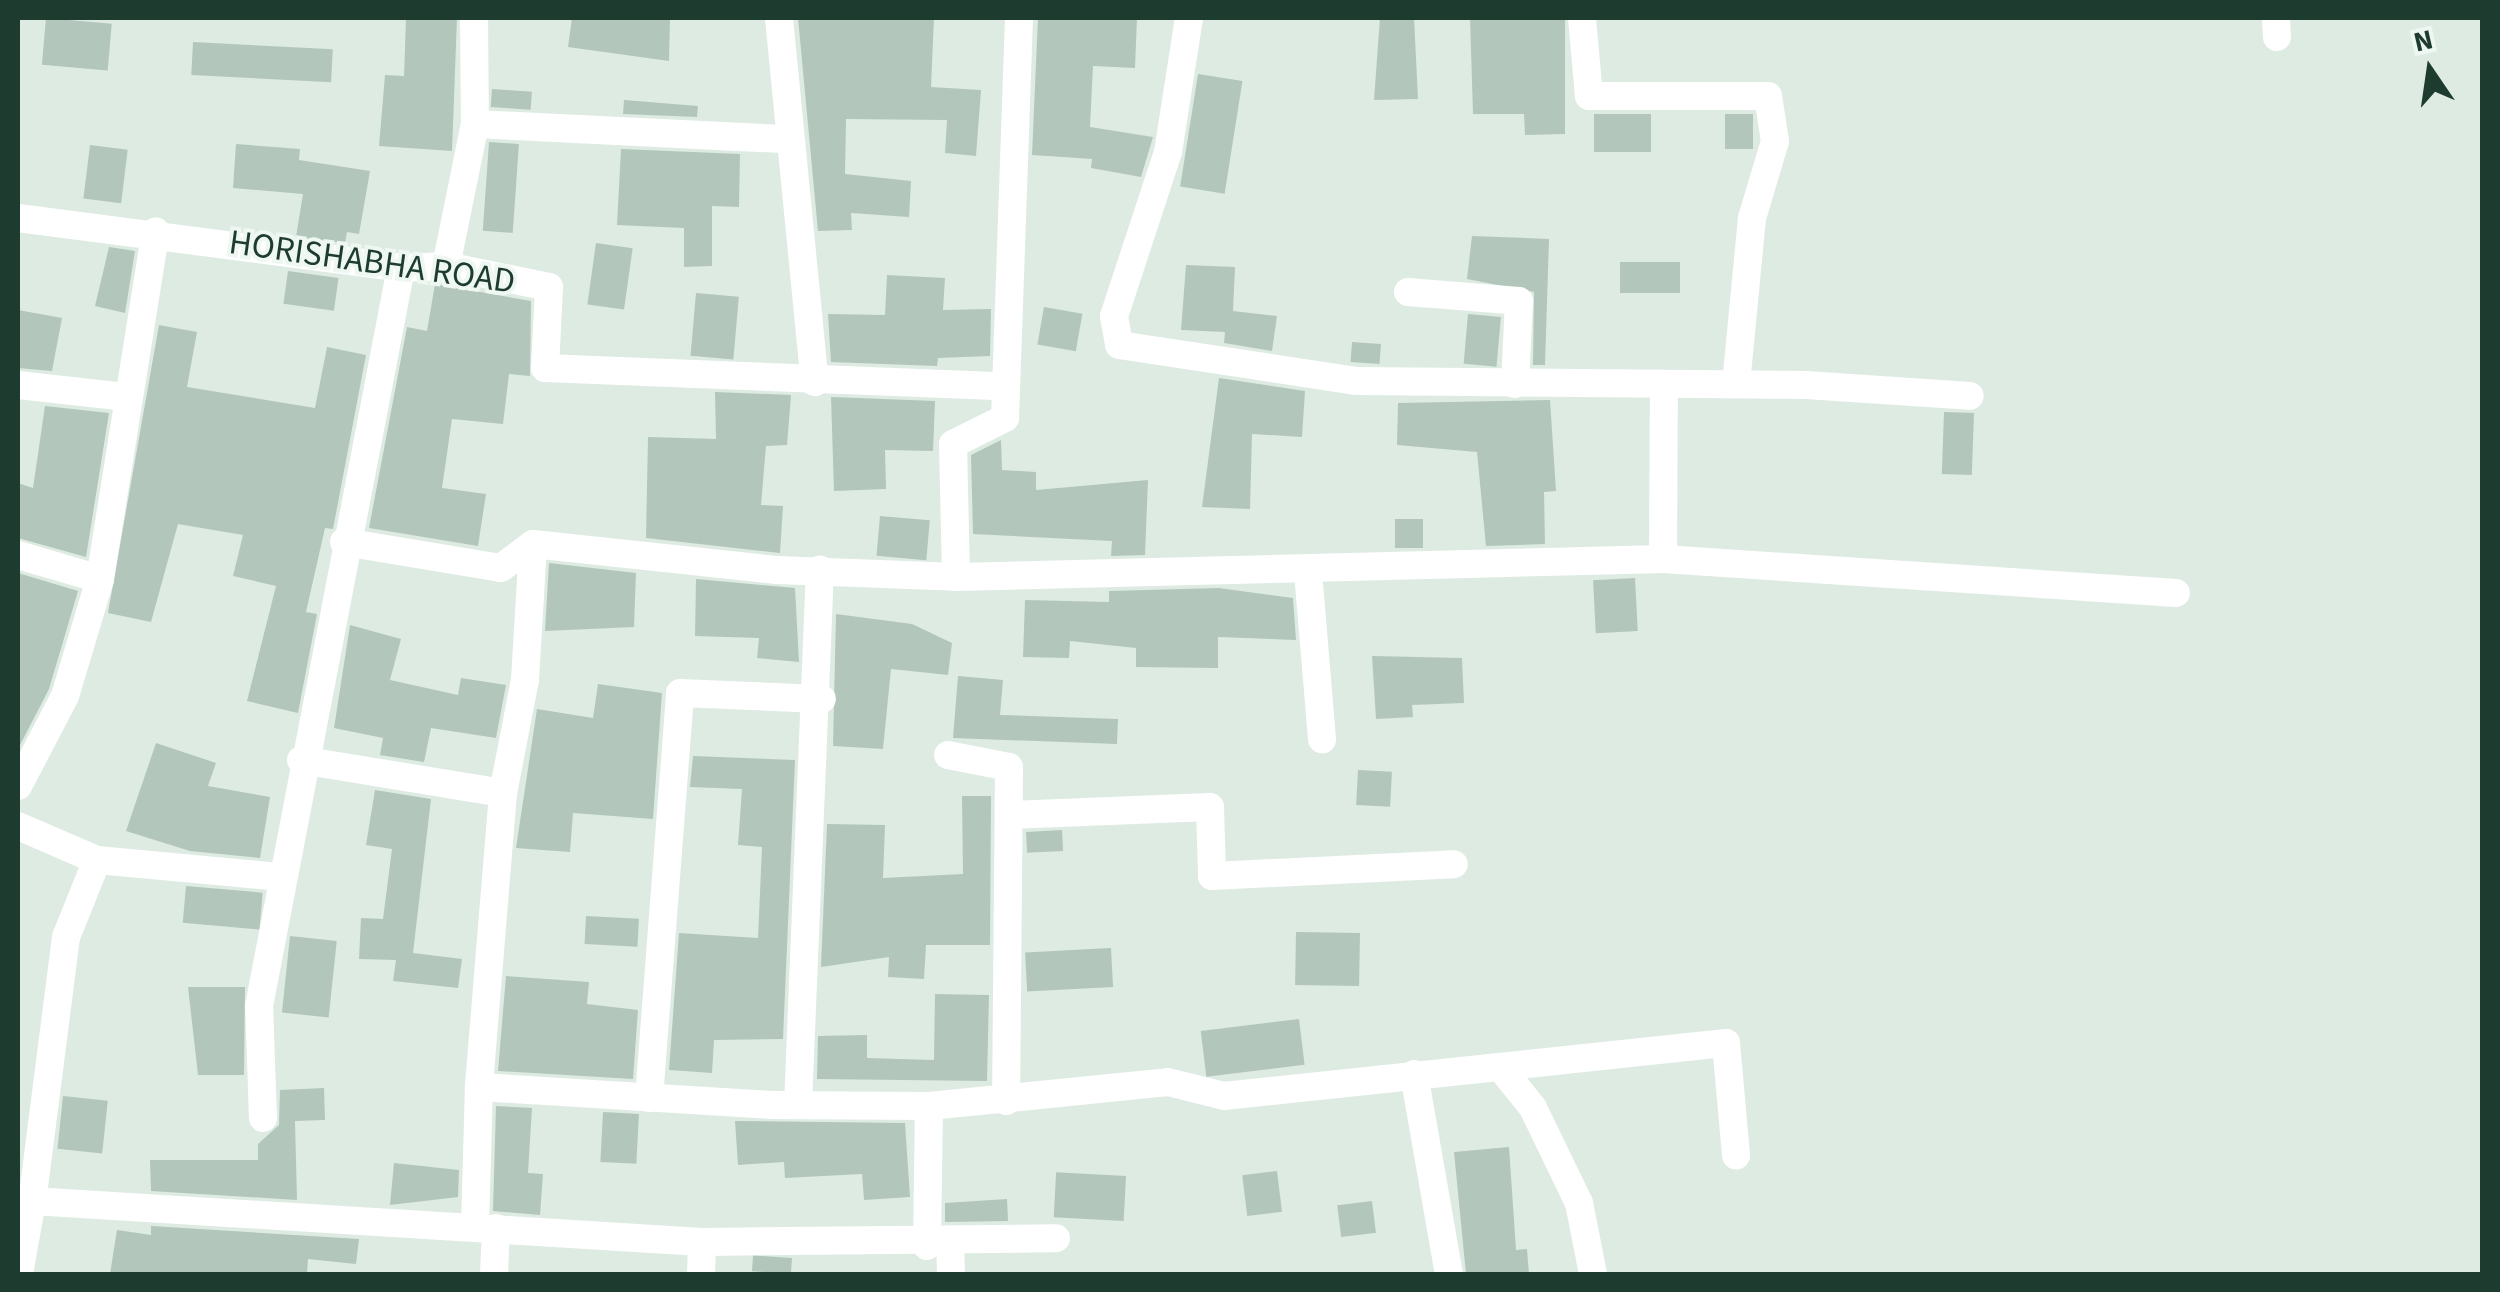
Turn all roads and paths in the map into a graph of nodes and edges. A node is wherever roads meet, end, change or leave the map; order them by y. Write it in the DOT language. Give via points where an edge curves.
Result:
graph roads {
  1 [pos="474,18"];
  2 [pos="779,18"];
  3 [pos="1019,18"];
  4 [pos="1189,18"];
  5 [pos="1582,18"];
  6 [pos="475,124"];
  7 [pos="784,138"];
  8 [pos="18,218"];
  9 [pos="156,231"];
  10 [pos="446,266"];
  11 [pos="400,268"];
  12 [pos="1408,292"];
  13 [pos="815,382"];
  14 [pos="1515,384"];
  15 [pos="1736,384"];
  16 [pos="18,385"];
  17 [pos="1002,386"];
  18 [pos="1664,386"];
  19 [pos="1970,396"];
  20 [pos="128,397"];
  21 [pos="344,542"];
  22 [pos="532,544"];
  23 [pos="18,555"];
  24 [pos="1663,559"];
  25 [pos="820,568"];
  26 [pos="1308,572"];
  27 [pos="956,578"];
  28 [pos="100,579"];
  29 [pos="2176,593"];
  30 [pos="822,699"];
  31 [pos="1322,740"];
  32 [pos="948,755"];
  33 [pos="301,760"];
  34 [pos="18,786"];
  35 [pos="503,793"];
  36 [pos="1009,815"];
  37 [pos="18,826"];
  38 [pos="97,860"];
  39 [pos="1454,864"];
  40 [pos="280,877"];
  41 [pos="1501,1068"];
  42 [pos="1414,1074"];
  43 [pos="480,1087"];
  44 [pos="649,1098"];
  45 [pos="1006,1101"];
  46 [pos="798,1105"];
  47 [pos="929,1106"];
  48 [pos="263,1118"];
  49 [pos="1736,1156"];
  50 [pos="32,1201"];
  51 [pos="485,1227"];
  52 [pos="1056,1238"];
  53 [pos="702,1242"];
  54 [pos="939,1245"];
  55 [pos="18,1274"];
  56 [pos="494,1274"];
  57 [pos="701,1274"];
  58 [pos="950,1274"];
  59 [pos="1449,1274"];
  60 [pos="1593,1274"];
  1 -- 6 [label="street"];
  2 -- 7 [label="street"];
  3 -- 17 [label="street"];
  4 -- 14 [label="street" via="1168,152 1114,316 1119,345 1357,381"];
  5 -- 15 [label="street" via="1589,96 1768,96 1775,141 1752,218"];
  6 -- 7 [label="street"];
  6 -- 10 [label="street"];
  7 -- 13 [label="street"];
  8 -- 9 [label="street, HORISHABHA ROAD"];
  9 -- 11 [label="street, HORISHABHA ROAD"];
  9 -- 20 [label="street"];
  10 -- 11 [label="street, HORISHABHA ROAD"];
  10 -- 13 [label="street, HORISHABHA ROAD" via="549,287 545,368"];
  11 -- 21 [label="street"];
  12 -- 14 [label="street" via="1519,301"];
  13 -- 17 [label="street, HORISHABHA ROAD"];
  14 -- 18 [label="street"];
  15 -- 18 [label="street"];
  15 -- 19 [label="street"];
  16 -- 20 [label="street"];
  17 -- 27 [label="street" via="1005,418 954,444"];
  18 -- 24 [label="street"];
  20 -- 28 [label="street"];
  21 -- 22 [label="street" via="501,568"];
  21 -- 33 [label="street"];
  22 -- 25 [label="street"];
  22 -- 35 [label="street" via="525,680"];
  23 -- 28 [label="street"];
  24 -- 26 [label="street"];
  24 -- 29 [label="street"];
  25 -- 27 [label="street"];
  25 -- 30 [label="street"];
  26 -- 27 [label="street"];
  26 -- 31 [label="street"];
  28 -- 34 [label="street" via="65,696"];
  30 -- 44 [label="street" via="680,693"];
  30 -- 46 [label="street"];
  32 -- 36 [label="street" via="1009,767"];
  33 -- 35 [label="street"];
  33 -- 40 [label="street"];
  35 -- 43 [label="street"];
  36 -- 39 [label="street" via="1210,806 1212,876"];
  36 -- 45 [label="street"];
  37 -- 38 [label="street"];
  38 -- 40 [label="street"];
  38 -- 50 [label="street" via="66,937"];
  40 -- 48 [label="street" via="258,1006"];
  41 -- 42 [label="street"];
  41 -- 49 [label="street" via="1726,1043"];
  41 -- 60 [label="street" via="1534,1108 1579,1203"];
  42 -- 45 [label="street" via="1224,1096 1168,1082"];
  42 -- 59 [label="street"];
  43 -- 44 [label="street"];
  43 -- 51 [label="street"];
  44 -- 46 [label="street"];
  45 -- 47 [label="street"];
  46 -- 47 [label="street"];
  47 -- 54 [label="street"];
  50 -- 51 [label="street"];
  50 -- 55 [label="street"];
  51 -- 53 [label="street"];
  51 -- 56 [label="street"];
  52 -- 54 [label="street"];
  53 -- 54 [label="street"];
  53 -- 57 [label="street"];
  54 -- 58 [label="street"];
}
